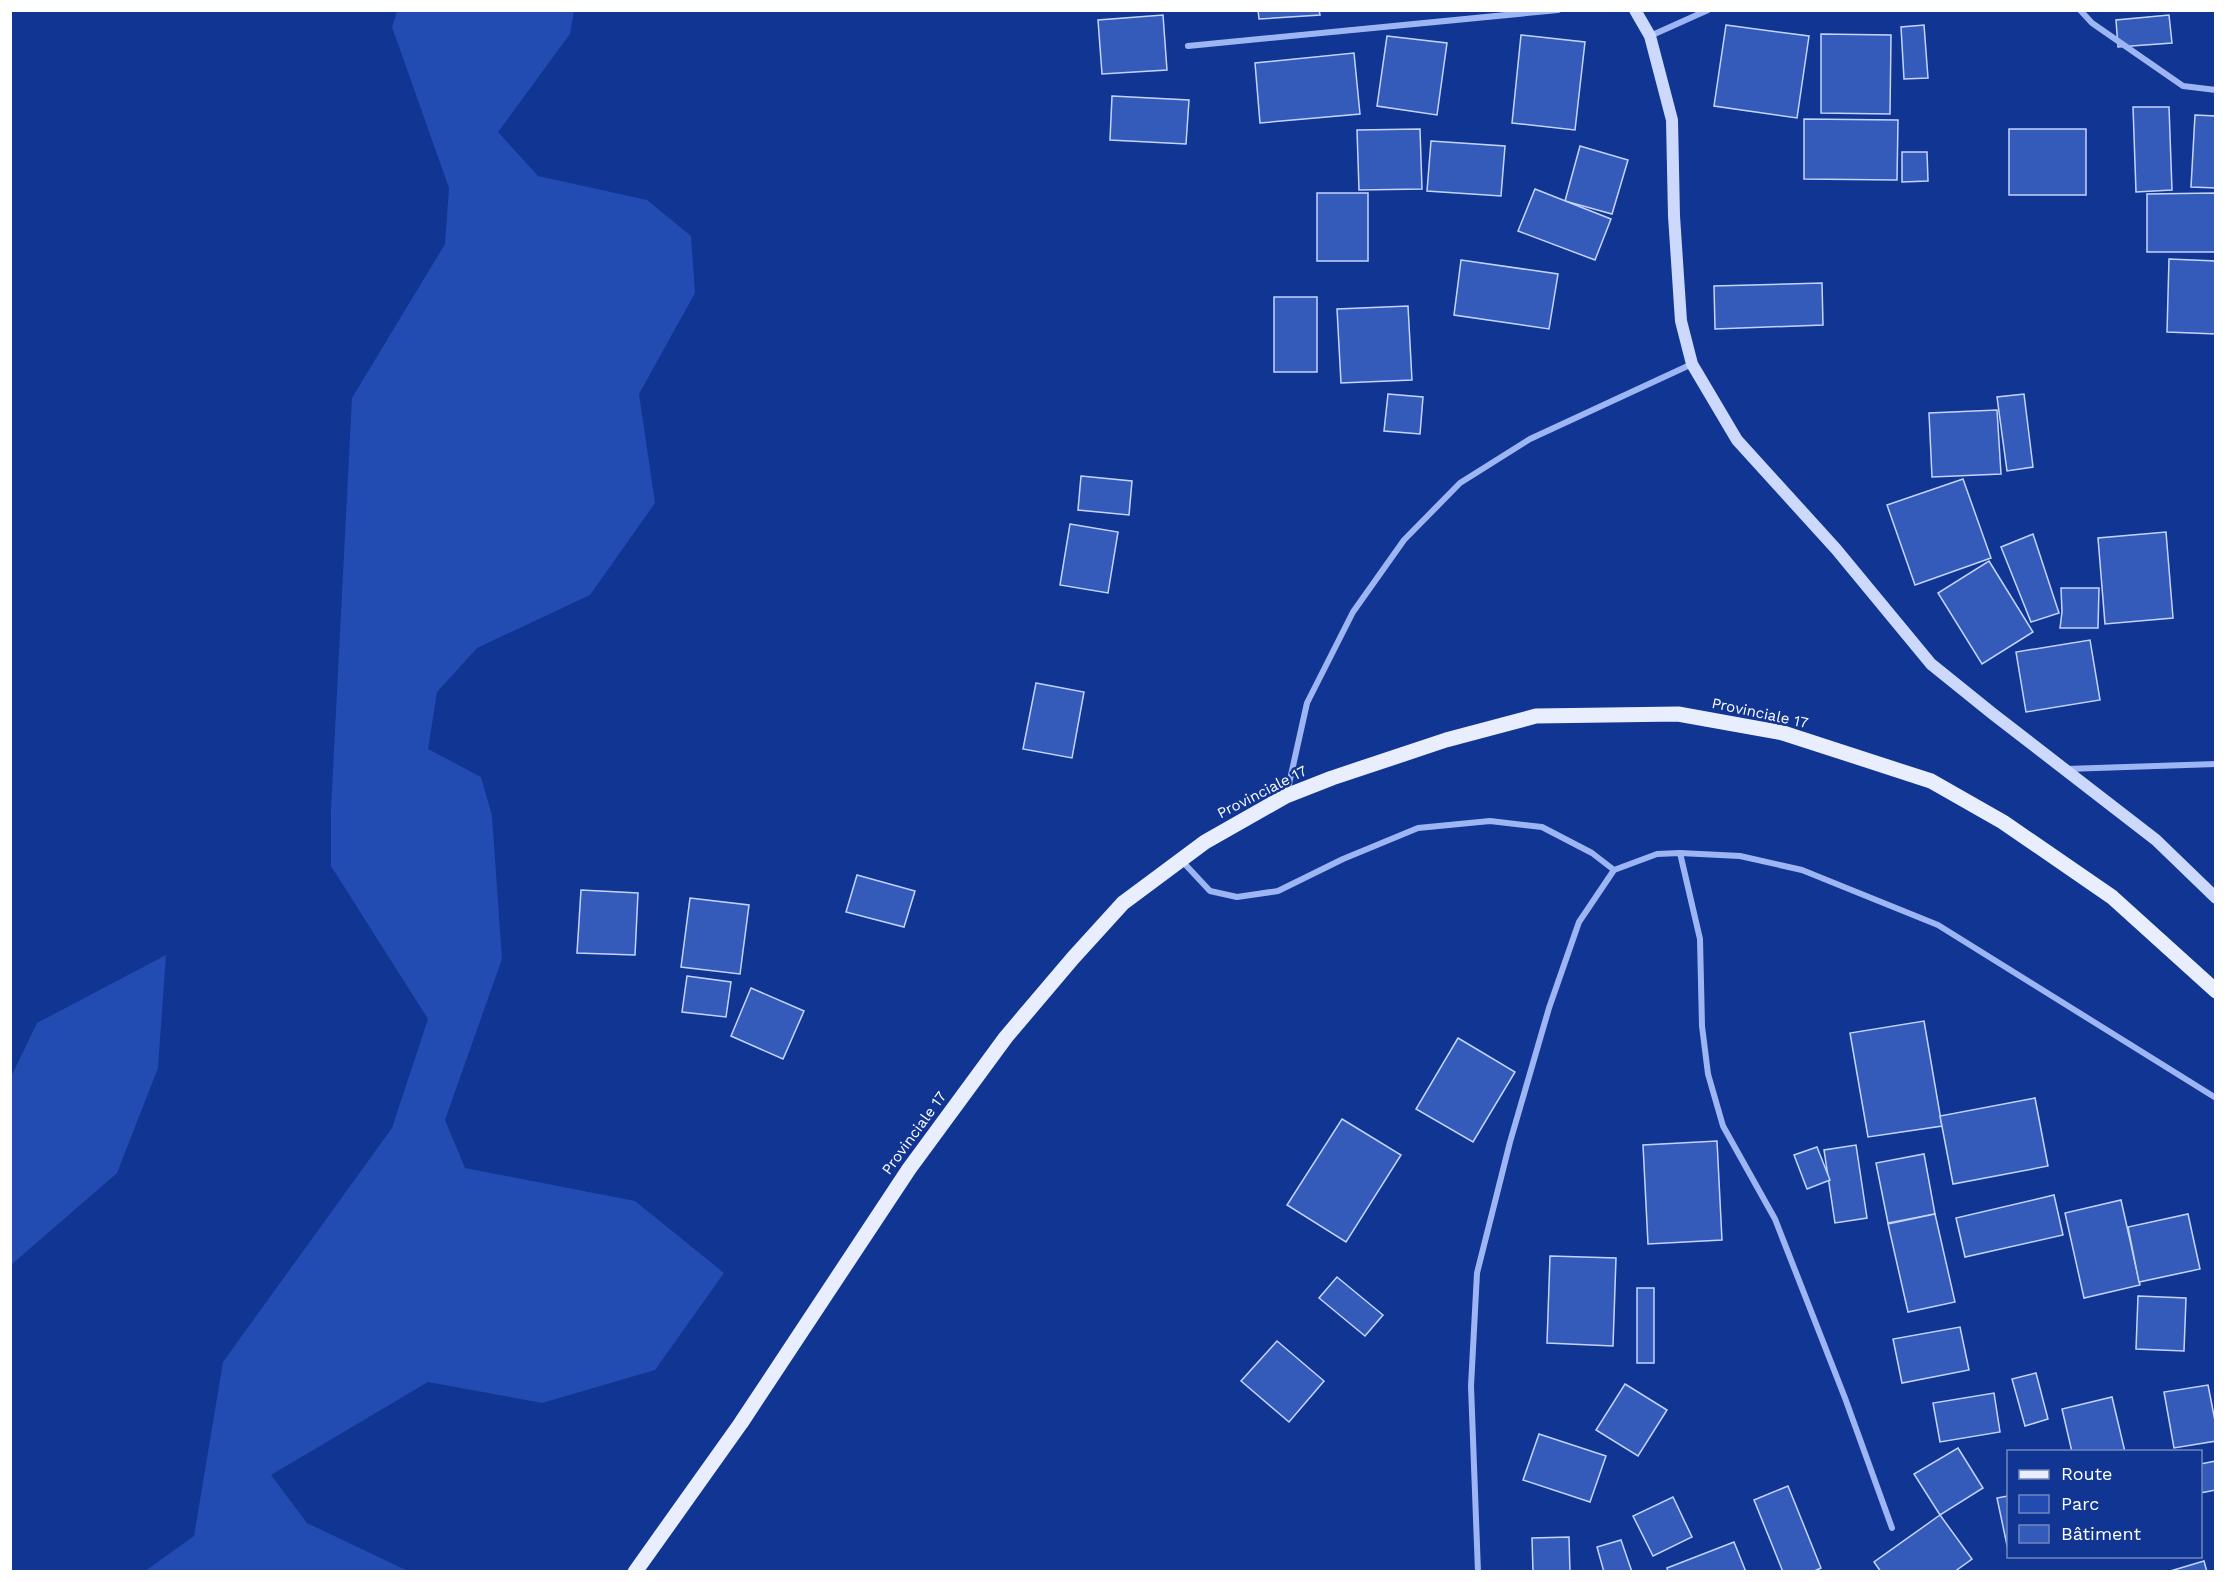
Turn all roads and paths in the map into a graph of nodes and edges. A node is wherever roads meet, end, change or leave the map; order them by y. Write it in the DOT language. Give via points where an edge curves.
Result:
graph roads {
  1 [pos="1558,10"];
  2 [pos="1635,10"];
  3 [pos="2080,10"];
  4 [pos="1706,11"];
  5 [pos="1650,36"];
  6 [pos="1188,46"];
  7 [pos="2216,90"];
  8 [pos="1692,364"];
  9 [pos="2216,764"];
  10 [pos="2066,769"];
  11 [pos="1286,796"];
  12 [pos="1680,853"];
  13 [pos="1182,860"];
  14 [pos="1614,870"];
  15 [pos="2216,898"];
  16 [pos="2216,991"];
  17 [pos="2216,1098"];
  18 [pos="1892,1528"];
  19 [pos="635,1572"];
  20 [pos="1478,1572"];
  1 -- 6 [label="street"];
  2 -- 5 [label="street"];
  3 -- 7 [label="street" via="2092,23 2184,86"];
  4 -- 5 [label="street"];
  5 -- 8 [label="street" via="1672,120 1681,321"];
  8 -- 10 [label="street" via="1737,440 1836,549 1931,664"];
  8 -- 11 [label="street" via="1530,439 1460,483 1404,540 1353,612 1307,703"];
  9 -- 10 [label="street"];
  10 -- 15 [label="street" via="2156,840"];
  11 -- 13 [label="main road, Provinciale 17" via="1205,842"];
  11 -- 16 [label="main road, Provinciale 17" via="1446,740 1536,716 1678,714 1783,733 1931,781 2003,822 2112,897"];
  12 -- 14 [label="street" via="1657,854"];
  12 -- 17 [label="street" via="1740,856 1802,870 1938,925"];
  12 -- 18 [label="street" via="1700,939 1702,1026 1708,1074 1723,1126 1775,1219"];
  13 -- 14 [label="street" via="1210,891 1237,897 1278,891 1418,828 1490,821 1542,827"];
  13 -- 19 [label="main road, Provinciale 17" via="1123,903 1006,1037 909,1169 741,1423"];
  14 -- 20 [label="street" via="1579,922 1549,1008 1477,1273 1471,1386"];
}
